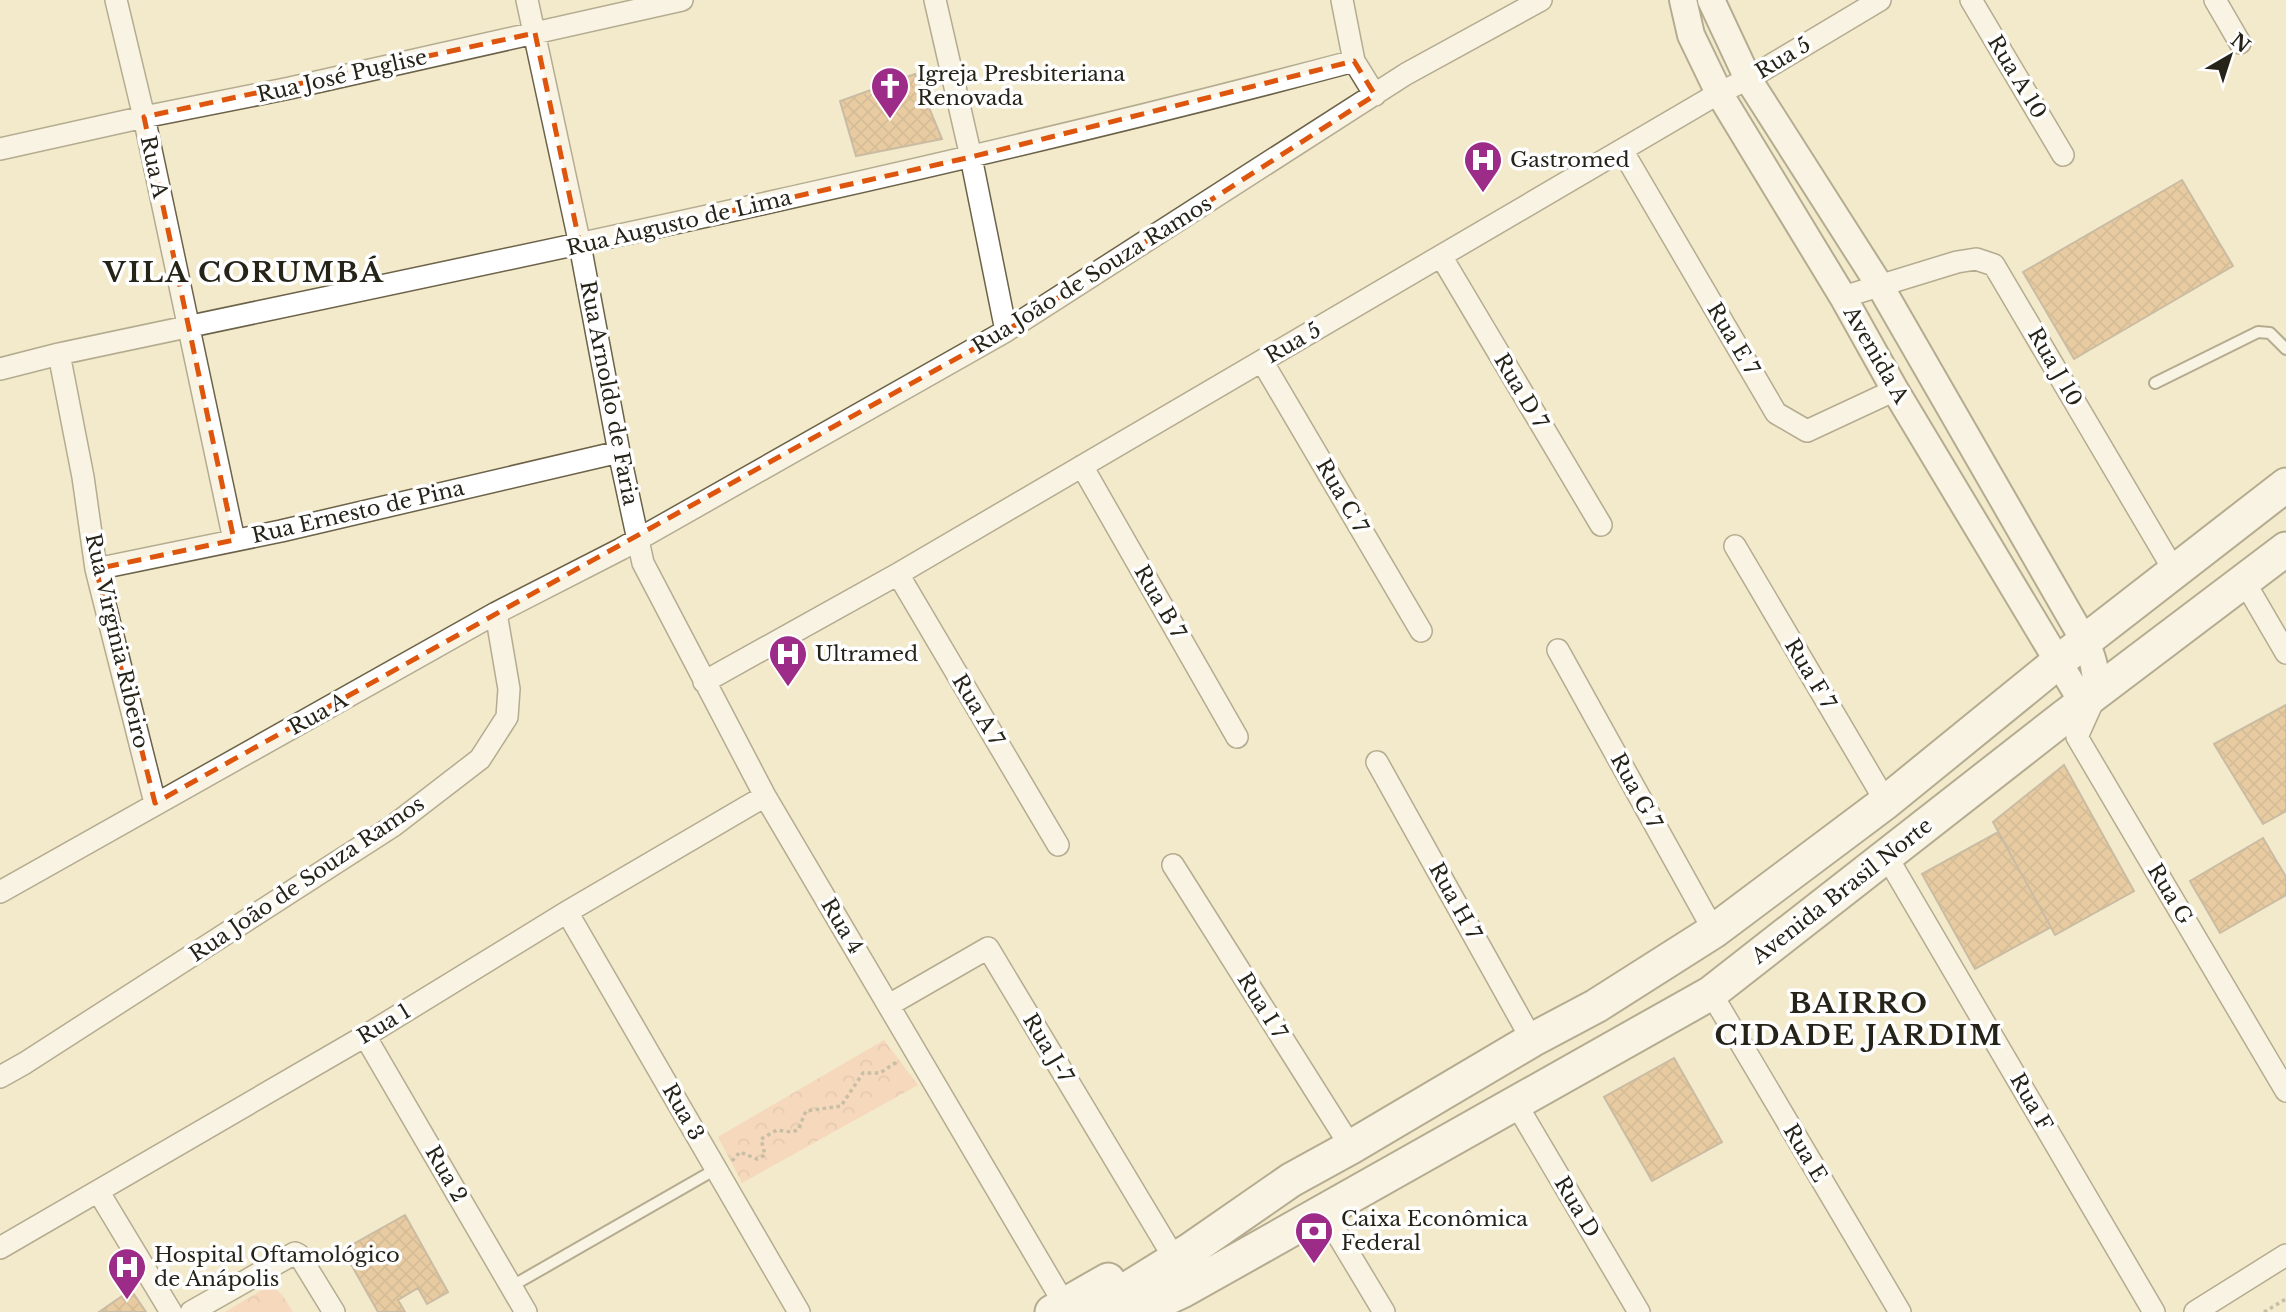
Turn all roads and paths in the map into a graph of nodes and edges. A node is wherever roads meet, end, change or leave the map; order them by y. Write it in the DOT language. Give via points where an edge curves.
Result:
graph roads {
  1 [pos="116,0"];
  2 [pos="527,0"];
  3 [pos="682,0"];
  4 [pos="935,0"];
  5 [pos="1342,0"];
  6 [pos="1541,0"];
  7 [pos="1683,0"];
  8 [pos="1711,0"];
  9 [pos="1880,0"];
  10 [pos="1971,0"];
  11 [pos="2215,0"];
  12 [pos="535,33"];
  13 [pos="2240,43"];
  14 [pos="1354,61"];
  15 [pos="1748,79"];
  16 [pos="1719,93"];
  17 [pos="1375,95"];
  18 [pos="144,117"];
  19 [pos="0,149"];
  20 [pos="1622,150"];
  21 [pos="2063,155"];
  22 [pos="971,157"];
  23 [pos="580,245"];
  24 [pos="1441,256"];
  25 [pos="1880,286"];
  26 [pos="1843,297"];
  27 [pos="188,327"];
  28 [pos="1006,331"];
  29 [pos="2286,349"];
  30 [pos="59,354"];
  31 [pos="1262,361"];
  32 [pos="0,369"];
  33 [pos="2155,383"];
  34 [pos="1895,390"];
  35 [pos="619,452"];
  36 [pos="1082,467"];
  37 [pos="2286,485"];
  38 [pos="2272,502"];
  39 [pos="1601,525"];
  40 [pos="638,539"];
  41 [pos="234,540"];
  42 [pos="1735,546"];
  43 [pos="2286,549"];
  44 [pos="96,569"];
  45 [pos="2175,572"];
  46 [pos="898,575"];
  47 [pos="2244,582"];
  48 [pos="496,613"];
  49 [pos="1421,631"];
  50 [pos="2085,642"];
  51 [pos="1558,650"];
  52 [pos="2286,653"];
  53 [pos="2058,662"];
  54 [pos="704,682"];
  55 [pos="2089,698"];
  56 [pos="1237,737"];
  57 [pos="1377,762"];
  58 [pos="765,796"];
  59 [pos="1886,802"];
  60 [pos="155,803"];
  61 [pos="1058,845"];
  62 [pos="1887,857"];
  63 [pos="1173,865"];
  64 [pos="0,892"];
  65 [pos="567,912"];
  66 [pos="1714,931"];
  67 [pos="1711,993"];
  68 [pos="889,1005"];
  69 [pos="365,1036"];
  70 [pos="1532,1040"];
  71 [pos="903,1058"];
  72 [pos="0,1077"];
  73 [pos="2286,1091"];
  74 [pos="1515,1102"];
  75 [pos="1351,1147"];
  76 [pos="722,1167"];
  77 [pos="98,1191"];
  78 [pos="1324,1212"];
  79 [pos="1235,1218"];
  80 [pos="1167,1246"];
  81 [pos="0,1248"];
  82 [pos="2286,1255"];
  83 [pos="512,1286"];
  84 [pos="1184,1290"];
  85 [pos="2286,1299"];
  86 [pos="1069,1310"];
  87 [pos="171,1312"];
  88 [pos="191,1312"];
  89 [pos="334,1312"];
  90 [pos="526,1312"];
  91 [pos="799,1312"];
  92 [pos="1137,1312"];
  93 [pos="1157,1312"];
  94 [pos="1384,1312"];
  95 [pos="1639,1312"];
  96 [pos="1900,1312"];
  97 [pos="2154,1312"];
  98 [pos="2195,1312"];
  99 [pos="2264,1312"];
  1 -- 18 [label="street, Rua A"];
  2 -- 12 [label="street, Rua Arnoldo de Faria"];
  3 -- 12 [label="street, Rua José Puglise"];
  4 -- 22 [label="street"];
  5 -- 14 [label="street"];
  6 -- 17 [label="street, Rua João de Souza Ramos"];
  7 -- 16 [label="street, Avenida A" via="1691,35"];
  8 -- 15 [label="street, Avenida A"];
  9 -- 15 [label="street, Rua 5"];
  10 -- 21 [label="street, Rua A 10"];
  11 -- 13 [label="street"];
  12 -- 18 [label="street, Rua José Puglise"];
  12 -- 23 [label="street, Rua Arnoldo de Faria"];
  14 -- 17 [label="street"];
  14 -- 22 [label="street, Rua Augusto de Lima"];
  15 -- 16 [label="street, Rua 5"];
  15 -- 25 [label="street, Avenida A"];
  16 -- 20 [label="street, Rua 5"];
  16 -- 26 [label="street, Avenida A"];
  17 -- 28 [label="street, Rua João de Souza Ramos"];
  18 -- 19 [label="street, Rua José Puglise"];
  18 -- 27 [label="street, Rua A"];
  20 -- 24 [label="street, Rua 5"];
  20 -- 34 [label="street, Rua E 7" via="1776,413 1807,431"];
  22 -- 23 [label="street, Rua Augusto de Lima"];
  22 -- 28 [label="street"];
  23 -- 27 [label="street, Rua Augusto de Lima"];
  23 -- 35 [label="street, Rua Arnoldo de Faria"];
  24 -- 31 [label="street, Rua 5"];
  24 -- 39 [label="street, Rua D 7"];
  25 -- 26 [label="street"];
  25 -- 45 [label="street, Rua J 10" via="1957,262 1976,259 1994,265"];
  25 -- 50 [label="street, Avenida A"];
  26 -- 34 [label="street, Avenida A"];
  27 -- 30 [label="street, Rua Augusto de Lima"];
  27 -- 41 [label="street, Rua A"];
  28 -- 40 [label="street, Rua João de Souza Ramos"];
  29 -- 33 [label="lane" via="2270,333 2258,332"];
  30 -- 32 [label="street, Rua Augusto de Lima"];
  30 -- 44 [label="street, Rua Virgínia Ribeiro"];
  31 -- 36 [label="street, Rua 5"];
  31 -- 49 [label="street, Rua C 7"];
  34 -- 53 [label="street, Avenida A"];
  35 -- 40 [label="street, Rua Arnoldo de Faria"];
  35 -- 41 [label="street, Rua Ernesto de Pina"];
  36 -- 46 [label="street, Rua 5"];
  36 -- 56 [label="street, Rua B 7"];
  37 -- 38 [label="main road, Avenida Brasil Norte"];
  38 -- 45 [label="main road, Avenida Brasil Norte"];
  40 -- 48 [label="street, Rua A"];
  40 -- 54 [label="street, Rua 4" via="643,564"];
  41 -- 44 [label="street, Rua Ernesto de Pina"];
  42 -- 59 [label="street, Rua F 7"];
  43 -- 47 [label="main road, Avenida Brasil Norte"];
  44 -- 60 [label="street, Rua Virgínia Ribeiro"];
  45 -- 50 [label="main road, Avenida Brasil Norte"];
  46 -- 54 [label="street, Rua 5"];
  46 -- 61 [label="street, Rua A 7"];
  47 -- 52 [label="street"];
  47 -- 55 [label="main road, Avenida Brasil Norte"];
  48 -- 60 [label="street, Rua A"];
  48 -- 72 [label="street, Rua João de Souza Ramos" via="509,689 507,717 480,759 393,827"];
  50 -- 53 [label="main road, Avenida Brasil Norte"];
  50 -- 55 [label="street, Avenida A" via="2097,678"];
  51 -- 66 [label="street, Rua G 7"];
  53 -- 55 [label="street, Avenida A"];
  53 -- 59 [label="main road, Avenida Brasil Norte"];
  54 -- 58 [label="street, Rua 4"];
  55 -- 62 [label="main road, Avenida Brasil Norte"];
  55 -- 73 [label="street, Rua G" via="2077,737"];
  57 -- 70 [label="street, Rua H 7"];
  58 -- 65 [label="street, Rua 1"];
  58 -- 68 [label="street, Rua 4"];
  59 -- 66 [label="main road, Avenida Brasil Norte"];
  60 -- 64 [label="street, Rua A"];
  62 -- 67 [label="main road, Avenida Brasil Norte"];
  62 -- 97 [label="street, Rua F"];
  63 -- 75 [label="street, Rua I 7"];
  65 -- 69 [label="street, Rua 1"];
  65 -- 76 [label="street, Rua 3"];
  66 -- 70 [label="main road, Avenida Brasil Norte" via="1596,1006"];
  67 -- 74 [label="main road, Avenida Brasil Norte"];
  67 -- 96 [label="street, Rua E"];
  68 -- 80 [label="street, Rua J-7" via="988,948"];
  68 -- 86 [label="street, Rua 4"];
  69 -- 77 [label="street, Rua 1"];
  69 -- 83 [label="street, Rua 2"];
  70 -- 75 [label="main road, Avenida Brasil Norte"];
  71 -- 76 [label="path" via="880,1073 863,1073 841,1106 806,1111 798,1130 776,1130 761,1139 765,1155 757,1158 740,1152"];
  74 -- 78 [label="main road, Avenida Brasil Norte"];
  74 -- 95 [label="street, Rua D"];
  75 -- 79 [label="main road, Avenida Brasil Norte"];
  76 -- 83 [label="lane"];
  76 -- 91 [label="street, Rua 3"];
  77 -- 81 [label="street, Rua 1"];
  77 -- 87 [label="street"];
  78 -- 84 [label="main road, Avenida Brasil Norte"];
  78 -- 94 [label="street"];
  79 -- 80 [label="main road, Avenida Brasil Norte"];
  79 -- 86 [label="main road, Avenida Brasil Norte" via="1191,1250"];
  80 -- 86 [label="main road, Avenida Brasil Norte"];
  82 -- 98 [label="street"];
  83 -- 90 [label="street, Rua 2"];
  84 -- 92 [label="main road, Avenida Brasil Norte"];
  84 -- 93 [label="main road, Avenida Brasil Norte"];
  85 -- 99 [label="path"];
  88 -- 89 [label="street" via="295,1253"];
}
